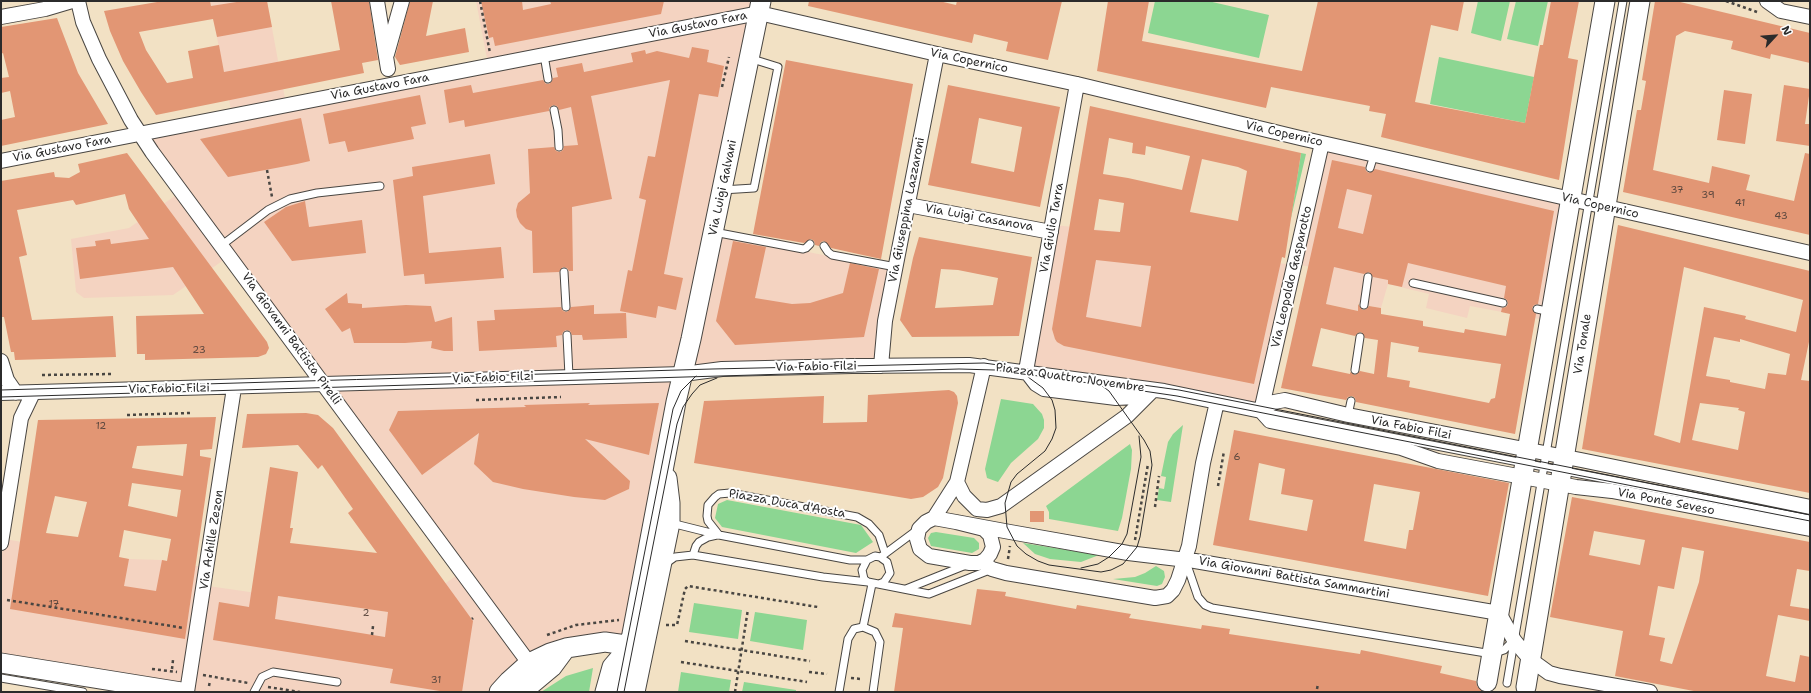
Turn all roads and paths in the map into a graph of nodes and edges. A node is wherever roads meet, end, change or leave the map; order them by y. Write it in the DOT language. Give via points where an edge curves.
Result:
graph roads {
  1 [pos="72,1"];
  2 [pos="78,1"];
  3 [pos="377,1"];
  4 [pos="402,1"];
  5 [pos="480,1"];
  6 [pos="1605,1"];
  7 [pos="1622,1"];
  8 [pos="1640,1"];
  9 [pos="1726,1"];
  10 [pos="1767,1"];
  11 [pos="481,6"];
  12 [pos="476,7"];
  13 [pos="760,7"];
  14 [pos="1781,11"];
  15 [pos="482,14"];
  16 [pos="478,15"];
  17 [pos="1,17"];
  18 [pos="1810,18"];
  19 [pos="490,53"];
  20 [pos="938,54"];
  21 [pos="544,55"];
  22 [pos="729,57"];
  23 [pos="749,58"];
  24 [pos="548,79"];
  25 [pos="1077,84"];
  26 [pos="722,87"];
  27 [pos="554,110"];
  28 [pos="140,133"];
  29 [pos="1322,143"];
  30 [pos="559,146"];
  31 [pos="1374,154"];
  32 [pos="1,161"];
  33 [pos="1370,168"];
  34 [pos="267,170"];
  35 [pos="269,181"];
  36 [pos="380,186"];
  37 [pos="722,190"];
  38 [pos="1589,203"];
  39 [pos="908,205"];
  40 [pos="714,232"];
  41 [pos="1051,232"];
  42 [pos="810,244"];
  43 [pos="222,245"];
  44 [pos="824,246"];
  45 [pos="1810,253"];
  46 [pos="896,268"];
  47 [pos="564,272"];
  48 [pos="1368,277"];
  49 [pos="1412,283"];
  50 [pos="1503,303"];
  51 [pos="1364,305"];
  52 [pos="566,307"];
  53 [pos="568,335"];
  54 [pos="1360,337"];
  55 [pos="1,361"];
  56 [pos="881,366"];
  57 [pos="984,366"];
  58 [pos="1355,370"];
  59 [pos="1026,372"];
  60 [pos="112,374"];
  61 [pos="683,374"];
  62 [pos="42,375"];
  63 [pos="569,376"];
  64 [pos="324,384"];
  65 [pos="234,388"];
  66 [pos="1151,391"];
  67 [pos="1,393"];
  68 [pos="16,393"];
  69 [pos="33,393"];
  70 [pos="561,397"];
  71 [pos="476,400"];
  72 [pos="1350,401"];
  73 [pos="1217,402"];
  74 [pos="1261,411"];
  75 [pos="190,413"];
  76 [pos="127,415"];
  77 [pos="1348,416"];
  78 [pos="1224,451"];
  79 [pos="1525,463"];
  80 [pos="1148,464"];
  81 [pos="1544,467"];
  82 [pos="1563,470"];
  83 [pos="1159,476"];
  84 [pos="957,482"];
  85 [pos="1218,486"];
  86 [pos="1155,507"];
  87 [pos="1810,507"];
  88 [pos="934,518"];
  89 [pos="1810,519"];
  90 [pos="662,521"];
  91 [pos="956,522"];
  92 [pos="919,529"];
  93 [pos="1810,529"];
  94 [pos="719,535"];
  95 [pos="1135,540"];
  96 [pos="1,543"];
  97 [pos="1011,543"];
  98 [pos="693,555"];
  99 [pos="883,555"];
  100 [pos="867,560"];
  101 [pos="1185,560"];
  102 [pos="1007,563"];
  103 [pos="981,565"];
  104 [pos="660,568"];
  105 [pos="873,584"];
  106 [pos="905,589"];
  107 [pos="7,600"];
  108 [pos="818,607"];
  109 [pos="748,609"];
  110 [pos="1499,613"];
  111 [pos="615,619"];
  112 [pos="664,624"];
  113 [pos="373,626"];
  114 [pos="864,626"];
  115 [pos="189,629"];
  116 [pos="554,632"];
  117 [pos="372,635"];
  118 [pos="1514,640"];
  119 [pos="685,641"];
  120 [pos="566,648"];
  121 [pos="636,648"];
  122 [pos="742,650"];
  123 [pos="1492,654"];
  124 [pos="173,660"];
  125 [pos="810,660"];
  126 [pos="1531,660"];
  127 [pos="681,662"];
  128 [pos="1,663"];
  129 [pos="529,663"];
  130 [pos="172,669"];
  131 [pos="738,671"];
  132 [pos="809,672"];
  133 [pos="827,674"];
  134 [pos="848,677"];
  135 [pos="1,678"];
  136 [pos="861,679"];
  137 [pos="210,681"];
  138 [pos="337,682"];
  139 [pos="807,682"];
  140 [pos="1487,682"];
  141 [pos="1507,683"];
  142 [pos="1318,684"];
  143 [pos="209,686"];
  144 [pos="1526,687"];
  145 [pos="1317,689"];
  146 [pos="83,692"];
  147 [pos="181,692"];
  148 [pos="187,692"];
  149 [pos="254,692"];
  150 [pos="499,692"];
  151 [pos="522,692"];
  152 [pos="605,692"];
  153 [pos="620,692"];
  154 [pos="635,692"];
  155 [pos="735,692"];
  156 [pos="839,692"];
  157 [pos="873,692"];
  158 [pos="1650,692"];
  1 -- 17 [label="street"];
  2 -- 28 [label="street, Via Giovanni Battista Pirelli" via="83,22 99,59"];
  3 -- 4 [label="street" via="387,64"];
  5 -- 11 [label="path"];
  6 -- 38 [label="main road, Via Tonale"];
  7 -- 38 [label="lane, Via Tonale"];
  8 -- 38 [label="main road, Via Tonale"];
  9 -- 14 [label="path" via="1772,16"];
  10 -- 14 [label="street"];
  11 -- 12 [label="path"];
  11 -- 15 [label="path"];
  13 -- 20 [label="street, Via Copernico"];
  13 -- 21 [label="street, Via Gustavo Fara"];
  13 -- 23 [label="main road, Via Luigi Galvani"];
  14 -- 18 [label="street"];
  15 -- 16 [label="path"];
  15 -- 19 [label="path"];
  20 -- 25 [label="street, Via Copernico"];
  20 -- 39 [label="street, Via Giuseppina Lazzaroni"];
  21 -- 24 [label="lane"];
  21 -- 28 [label="street, Via Gustavo Fara"];
  22 -- 26 [label="path"];
  23 -- 37 [label="main road, Via Luigi Galvani"];
  23 -- 37 [label="lane" via="778,67 754,188"];
  25 -- 29 [label="street, Via Copernico"];
  25 -- 41 [label="street, Via Giulio Tarra"];
  27 -- 30 [label="lane"];
  28 -- 32 [label="street, Via Gustavo Fara"];
  28 -- 43 [label="street, Via Giovanni Battista Pirelli"];
  29 -- 31 [label="street, Via Copernico"];
  29 -- 74 [label="street, Via Leopoldo Gasparotto"];
  31 -- 33 [label="lane"];
  31 -- 38 [label="street, Via Copernico"];
  34 -- 35 [label="path"];
  36 -- 43 [label="lane" via="317,193 290,199 268,210"];
  37 -- 40 [label="main road, Via Luigi Galvani"];
  38 -- 45 [label="street, Via Copernico"];
  38 -- 79 [label="main road, Via Tonale" via="1544,311"];
  38 -- 81 [label="lane, Via Tonale"];
  38 -- 82 [label="main road, Via Tonale"];
  39 -- 41 [label="street, Via Luigi Casanova"];
  39 -- 46 [label="street, Via Giuseppina Lazzaroni"];
  40 -- 42 [label="lane" via="803,249"];
  40 -- 61 [label="main road, Via Luigi Galvani"];
  41 -- 59 [label="street, Via Giulio Tarra"];
  43 -- 64 [label="street, Via Giovanni Battista Pirelli"];
  44 -- 46 [label="lane" via="832,255"];
  46 -- 56 [label="street, Via Giuseppina Lazzaroni" via="883,332"];
  47 -- 52 [label="lane"];
  48 -- 51 [label="lane"];
  49 -- 50 [label="lane"];
  53 -- 63 [label="lane"];
  54 -- 58 [label="lane"];
  55 -- 68 [label="street" via="7,380"];
  56 -- 57 [label="street, Via Fabio Filzi"];
  56 -- 61 [label="street, Via Fabio Filzi" via="718,369"];
  57 -- 59 [label="street, Piazza Quattro Novembre"];
  57 -- 84 [label="street, Piazza Quattro Novembre"];
  59 -- 66 [label="street, Piazza Quattro Novembre"];
  59 -- 66 [label="street" via="1044,389 1116,398 1136,397"];
  60 -- 62 [label="path"];
  61 -- 63 [label="street, Via Fabio Filzi"];
  61 -- 90 [label="main road" via="664,462 670,496"];
  63 -- 64 [label="street, Via Fabio Filzi"];
  64 -- 65 [label="street, Via Fabio Filzi"];
  64 -- 129 [label="street, Via Giovanni Battista Pirelli"];
  65 -- 69 [label="street, Via Fabio Filzi"];
  65 -- 148 [label="street, Via Achille Zezon"];
  66 -- 73 [label="street, Piazza Quattro Novembre"];
  66 -- 84 [label="street, Piazza Quattro Novembre" via="1127,416 1001,506 987,510 977,509 964,496"];
  67 -- 68 [label="street, Via Fabio Filzi"];
  68 -- 69 [label="street, Via Fabio Filzi"];
  69 -- 96 [label="street" via="21,418"];
  70 -- 71 [label="path"];
  72 -- 77 [label="lane"];
  73 -- 74 [label="street, Via Fabio Filzi"];
  73 -- 101 [label="street"];
  74 -- 77 [label="street, Via Fabio Filzi" via="1274,402 1285,400"];
  74 -- 79 [label="street, Via Fabio Filzi" via="1270,421 1401,448 1438,461"];
  75 -- 76 [label="path"];
  77 -- 79 [label="street, Via Fabio Filzi"];
  78 -- 85 [label="path"];
  79 -- 81 [label="street, Via Ponte Seveso"];
  79 -- 81 [label="street, Via Fabio Filzi"];
  79 -- 110 [label="main road, Via Tonale"];
  80 -- 95 [label="path"];
  81 -- 82 [label="street, Via Ponte Seveso"];
  81 -- 82 [label="street, Via Fabio Filzi"];
  81 -- 118 [label="lane, Via Tonale"];
  82 -- 87 [label="street, Via Ponte Seveso"];
  82 -- 89 [label="lane, Via Ponte Seveso"];
  82 -- 93 [label="street, Via Ponte Seveso" via="1620,493"];
  82 -- 126 [label="main road, Via Tonale"];
  83 -- 86 [label="path"];
  84 -- 88 [label="street, Piazza Quattro Novembre"];
  88 -- 91 [label="street"];
  88 -- 92 [label="street, Piazza Quattro Novembre"];
  90 -- 94 [label="lane"];
  90 -- 104 [label="main road"];
  90 -- 121 [label="main road"];
  91 -- 101 [label="street" via="1128,553"];
  91 -- 103 [label="street" via="984,529 990,535 993,544 991,551"];
  92 -- 99 [label="lane"];
  92 -- 103 [label="street" via="917,542 926,554"];
  94 -- 98 [label="lane" via="699,542"];
  94 -- 99 [label="lane, Piazza Duca d'Aosta" via="708,521 708,505 719,494 730,493 857,517 879,535"];
  94 -- 100 [label="lane" via="850,560"];
  97 -- 102 [label="path"];
  98 -- 104 [label="lane" via="675,557"];
  98 -- 105 [label="lane"];
  99 -- 100 [label="lane"];
  99 -- 105 [label="lane, Piazza Duca d'Aosta" via="890,573 888,578"];
  100 -- 105 [label="lane, Piazza Duca d'Aosta" via="862,570 864,579"];
  101 -- 103 [label="street" via="1173,590 1167,596 1159,598 1006,573"];
  101 -- 110 [label="street, Via Giovanni Battista Sammartini"];
  101 -- 123 [label="lane, Via Giovanni Battista Sammartini" via="1198,597 1212,608"];
  103 -- 106 [label="lane"];
  103 -- 106 [label="lane" via="929,594"];
  104 -- 121 [label="main road"];
  105 -- 106 [label="lane"];
  105 -- 114 [label="lane, Piazza Duca d'Aosta"];
  107 -- 115 [label="path"];
  108 -- 112 [label="path" via="688,586 684,589 677,625"];
  109 -- 122 [label="path"];
  110 -- 118 [label="street"];
  110 -- 123 [label="main road, Via Tonale"];
  111 -- 116 [label="path" via="576,625"];
  113 -- 117 [label="path"];
  114 -- 156 [label="lane" via="854,630 848,639"];
  114 -- 157 [label="lane" via="875,632 880,642"];
  118 -- 123 [label="lane" via="1504,650"];
  118 -- 126 [label="street"];
  118 -- 141 [label="lane, Via Tonale"];
  119 -- 122 [label="path"];
  120 -- 121 [label="main road" via="597,642"];
  120 -- 129 [label="main road"];
  120 -- 151 [label="main road" via="552,668"];
  121 -- 152 [label="main road" via="612,667"];
  121 -- 153 [label="main road"];
  121 -- 154 [label="main road"];
  122 -- 125 [label="path"];
  122 -- 131 [label="path"];
  123 -- 140 [label="main road, Via Tonale"];
  124 -- 130 [label="path"];
  126 -- 144 [label="main road, Via Tonale"];
  126 -- 158 [label="street" via="1554,675"];
  127 -- 131 [label="path"];
  128 -- 147 [label="main road"];
  129 -- 150 [label="main road"];
  131 -- 139 [label="path"];
  131 -- 155 [label="path"];
  132 -- 133 [label="path"];
  134 -- 136 [label="path"];
  135 -- 146 [label="lane"];
  137 -- 143 [label="path"];
  138 -- 149 [label="lane" via="273,672 262,677"];
  142 -- 145 [label="path"];
}
